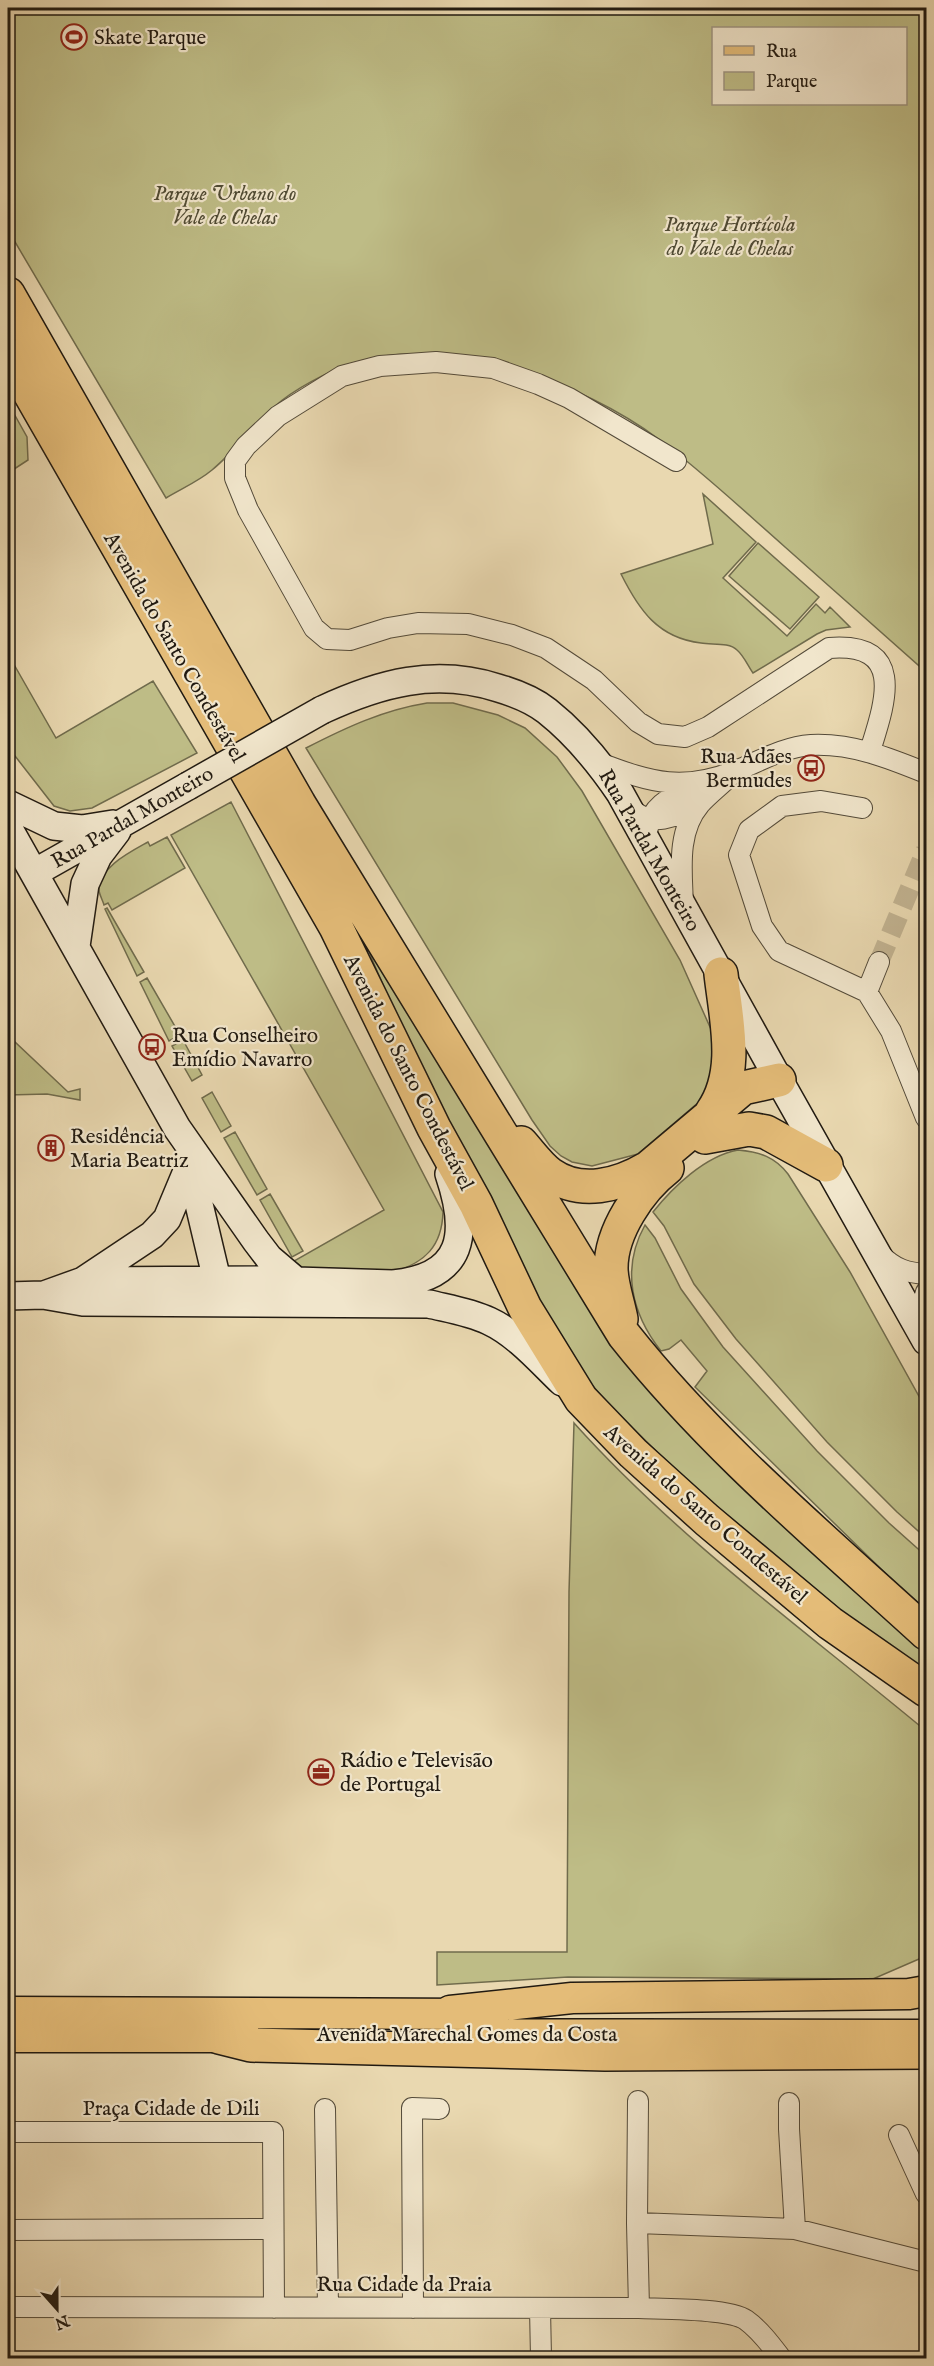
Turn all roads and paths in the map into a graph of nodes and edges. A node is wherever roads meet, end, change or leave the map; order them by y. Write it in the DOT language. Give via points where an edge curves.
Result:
graph roads {
  1 [pos="8,294"];
  2 [pos="8,355"];
  3 [pos="676,461"];
  4 [pos="870,751"];
  5 [pos="600,764"];
  6 [pos="927,773"];
  7 [pos="705,788"];
  8 [pos="8,804"];
  9 [pos="862,808"];
  10 [pos="123,823"];
  11 [pos="8,827"];
  12 [pos="650,833"];
  13 [pos="34,873"];
  14 [pos="683,905"];
  15 [pos="76,946"];
  16 [pos="879,962"];
  17 [pos="721,974"];
  18 [pos="867,992"];
  19 [pos="778,1080"];
  20 [pos="467,1081"];
  21 [pos="927,1118"];
  22 [pos="177,1128"];
  23 [pos="434,1128"];
  24 [pos="705,1129"];
  25 [pos="189,1164"];
  26 [pos="826,1165"];
  27 [pos="236,1215"];
  28 [pos="873,1247"];
  29 [pos="927,1274"];
  30 [pos="217,1280"];
  31 [pos="246,1280"];
  32 [pos="83,1281"];
  33 [pos="296,1281"];
  34 [pos="927,1292"];
  35 [pos="43,1295"];
  36 [pos="8,1296"];
  37 [pos="624,1335"];
  38 [pos="925,1339"];
  39 [pos="580,1399"];
  40 [pos="927,1633"];
  41 [pos="927,1690"];
  42 [pos="927,1991"];
  43 [pos="8,2012"];
  44 [pos="429,2013"];
  45 [pos="927,2015"];
  46 [pos="514,2034"];
  47 [pos="927,2035"];
  48 [pos="8,2037"];
  49 [pos="219,2037"];
  50 [pos="927,2052"];
  51 [pos="605,2055"];
  52 [pos="638,2101"];
  53 [pos="789,2103"];
  54 [pos="325,2109"];
  55 [pos="439,2109"];
  56 [pos="8,2132"];
  57 [pos="899,2135"];
  58 [pos="927,2194"];
  59 [pos="637,2223"];
  60 [pos="273,2229"];
  61 [pos="795,2229"];
  62 [pos="8,2230"];
  63 [pos="927,2262"];
  64 [pos="8,2307"];
  65 [pos="328,2307"];
  66 [pos="274,2308"];
  67 [pos="413,2308"];
  68 [pos="540,2308"];
  69 [pos="639,2308"];
  70 [pos="541,2358"];
  71 [pos="781,2358"];
  1 -- 20 [label="highway, Avenida do Santo Condestável" via="305,814"];
  2 -- 23 [label="highway, Avenida do Santo Condestável" via="336,927"];
  3 -- 4 [label="street" via="538,384 493,368 436,362 380,366 342,375 278,416 246,446 236,460 235,478 248,510 314,628 327,639 350,640 418,623 468,624 512,635 546,648 594,680 638,722 658,734 685,737 708,727 829,648 851,647 868,653 879,663 884,678 885,699"];
  4 -- 6 [label="street"];
  4 -- 7 [label="street" via="809,745 772,754"];
  5 -- 7 [label="street" via="644,780"];
  5 -- 10 [label="street, Rua Pardal Monteiro, bridge" via="546,710 515,693 480,682 421,679 360,693 322,710"];
  5 -- 12 [label="street, Rua Pardal Monteiro"];
  7 -- 12 [label="street" via="662,803 653,812"];
  7 -- 14 [label="street" via="685,832"];
  8 -- 10 [label="street" via="54,826 82,828"];
  9 -- 18 [label="street" via="821,801 782,806 749,830 739,855 762,926 779,951"];
  10 -- 13 [label="street, Rua Pardal Monteiro"];
  10 -- 15 [label="street" via="98,855 85,884"];
  11 -- 13 [label="street"];
  12 -- 14 [label="street, Rua Pardal Monteiro"];
  13 -- 15 [label="street"];
  14 -- 17 [label="street, Rua Pardal Monteiro"];
  15 -- 22 [label="street"];
  16 -- 18 [label="street"];
  17 -- 19 [label="street, Rua Pardal Monteiro"];
  17 -- 24 [label="highway" via="730,1045 728,1070 720,1100"];
  18 -- 21 [label="street" via="891,1031"];
  19 -- 24 [label="highway" via="743,1088"];
  19 -- 26 [label="street, Rua Pardal Monteiro"];
  20 -- 24 [label="highway" via="550,1174 583,1186 600,1186 634,1176"];
  20 -- 37 [label="highway, Avenida do Santo Condestável"];
  22 -- 25 [label="street"];
  22 -- 27 [label="street"];
  23 -- 33 [label="street" via="459,1202 461,1224 450,1259 438,1271 413,1282"];
  23 -- 39 [label="highway, Avenida do Santo Condestável" via="476,1204 525,1308"];
  24 -- 26 [label="highway" via="766,1132"];
  24 -- 37 [label="highway" via="640,1194 622,1226 611,1268"];
  25 -- 30 [label="street"];
  25 -- 32 [label="street" via="167,1219 152,1235"];
  26 -- 28 [label="street, Rua Pardal Monteiro"];
  27 -- 31 [label="street"];
  27 -- 33 [label="street" via="269,1258"];
  28 -- 29 [label="street" via="905,1272"];
  28 -- 38 [label="street, Rua Pardal Monteiro"];
  30 -- 31 [label="street"];
  30 -- 32 [label="street"];
  31 -- 33 [label="street"];
  32 -- 35 [label="street"];
  34 -- 38 [label="street" via="921,1319"];
  35 -- 36 [label="street"];
  35 -- 39 [label="street" via="83,1302 429,1304 491,1322 517,1340"];
  37 -- 40 [label="highway, Avenida do Santo Condestável" via="662,1383 782,1502"];
  39 -- 41 [label="highway, Avenida do Santo Condestável" via="715,1527 830,1623"];
  42 -- 44 [label="main road" via="572,1998"];
  43 -- 44 [label="main road, Avenida Marechal Gomes da Costa"];
  44 -- 45 [label="main road, Avenida Marechal Gomes da Costa"];
  46 -- 47 [label="main road, Avenida Marechal Gomes da Costa"];
  46 -- 49 [label="main road, Avenida Marechal Gomes da Costa" via="251,2033"];
  46 -- 51 [label="highway"];
  48 -- 49 [label="main road, Avenida Marechal Gomes da Costa"];
  49 -- 51 [label="highway" via="251,2045"];
  50 -- 51 [label="highway"];
  52 -- 59 [label="street"];
  53 -- 61 [label="street"];
  54 -- 65 [label="street"];
  55 -- 67 [label="street" via="412,2108"];
  56 -- 60 [label="street, Praça Cidade de Dili" via="273,2132"];
  57 -- 58 [label="street"];
  59 -- 61 [label="street"];
  59 -- 69 [label="street"];
  60 -- 62 [label="street"];
  60 -- 66 [label="street, Praça Cidade de Dili"];
  61 -- 63 [label="street"];
  64 -- 66 [label="street, Rua Cidade da Praia"];
  65 -- 66 [label="street, Rua Cidade da Praia"];
  65 -- 67 [label="street, Rua Cidade da Praia"];
  67 -- 68 [label="street, Rua Cidade da Praia"];
  68 -- 69 [label="street, Rua Cidade da Praia"];
  68 -- 70 [label="street"];
  69 -- 71 [label="street, Rua Cidade da Praia" via="726,2313 744,2319"];
}
